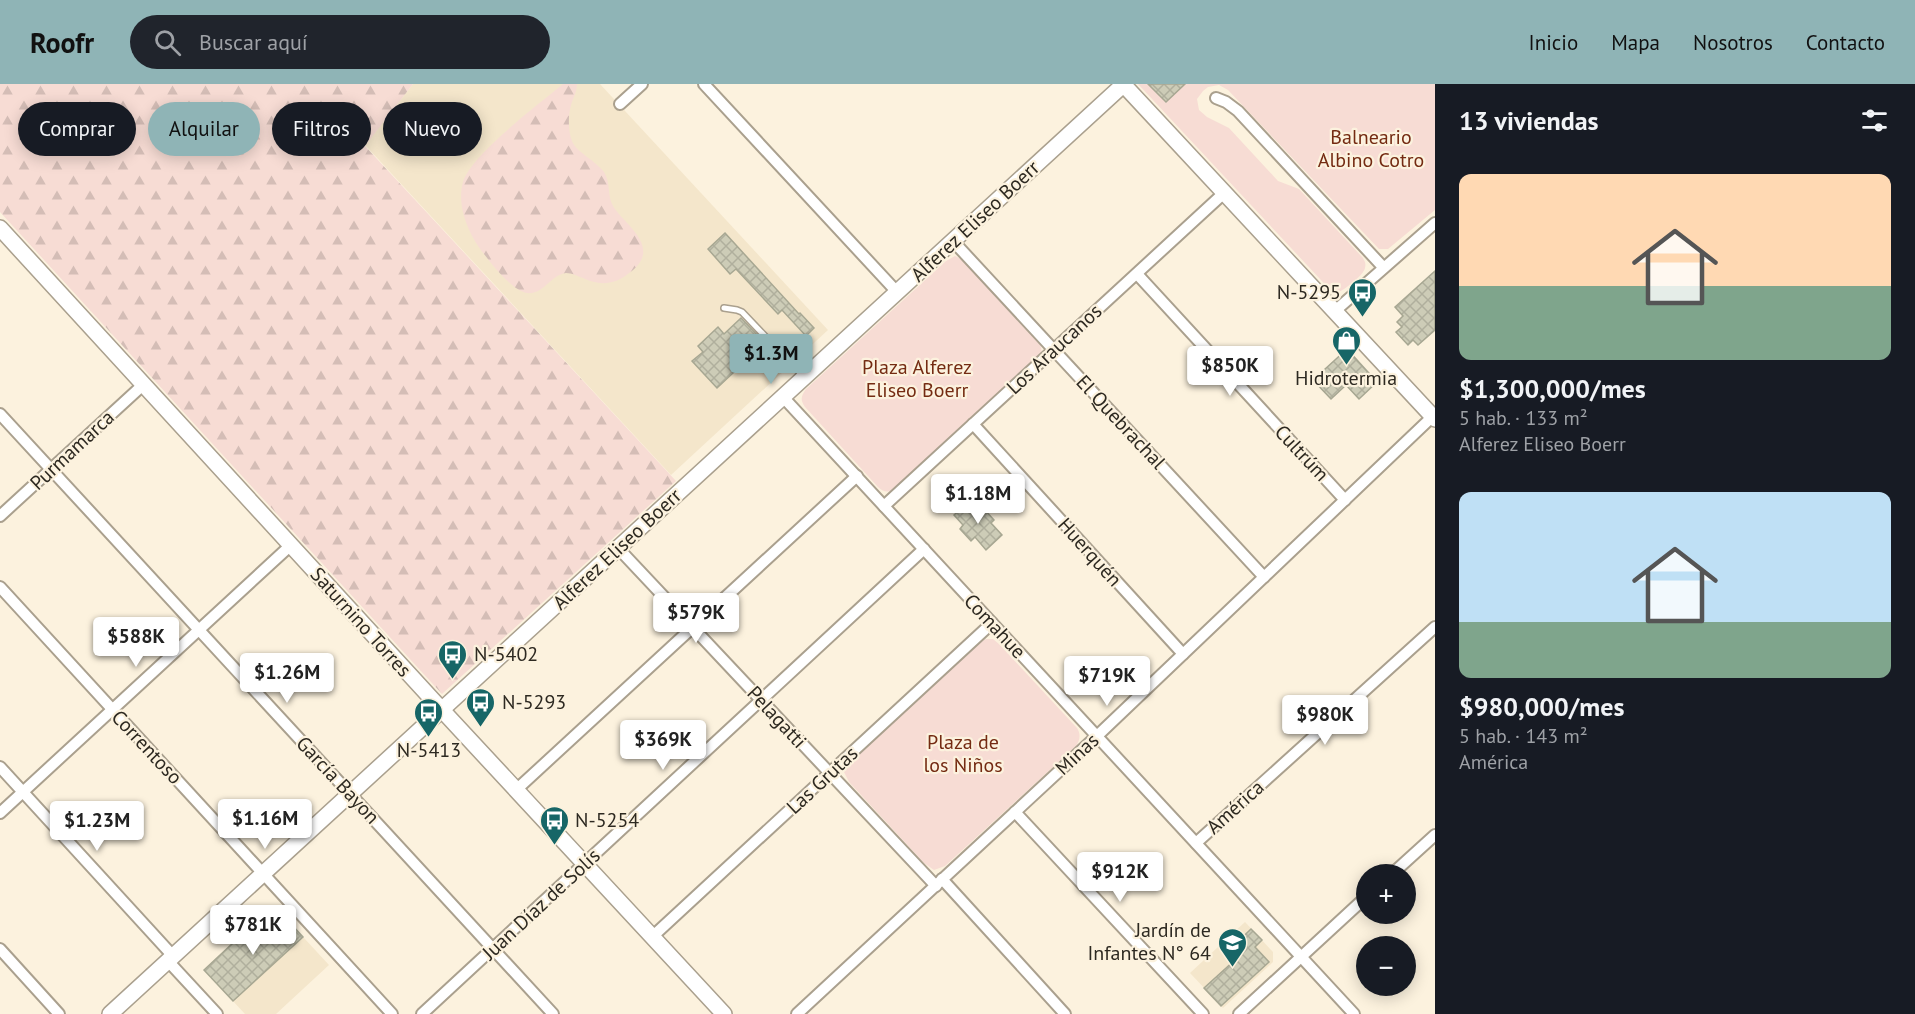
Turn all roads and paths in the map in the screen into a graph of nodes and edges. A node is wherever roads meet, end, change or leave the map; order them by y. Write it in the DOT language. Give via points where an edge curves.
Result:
graph roads {
  1 [pos="642,84"];
  2 [pos="704,84"];
  3 [pos="1123,84"];
  4 [pos="1216,98"];
  5 [pos="620,104"];
  6 [pos="1224,193"];
  7 [pos="1435,223"];
  8 [pos="0,228"];
  9 [pos="953,241"];
  10 [pos="1383,267"];
  11 [pos="1137,274"];
  12 [pos="897,292"];
  13 [pos="724,309"];
  14 [pos="1335,311"];
  15 [pos="1054,350"];
  16 [pos="804,378"];
  17 [pos="144,384"];
  18 [pos="783,397"];
  19 [pos="0,414"];
  20 [pos="1434,418"];
  21 [pos="973,424"];
  22 [pos="51,469"];
  23 [pos="856,476"];
  24 [pos="1345,500"];
  25 [pos="884,506"];
  26 [pos="0,516"];
  27 [pos="291,545"];
  28 [pos="618,548"];
  29 [pos="924,549"];
  30 [pos="1264,577"];
  31 [pos="0,587"];
  32 [pos="992,623"];
  33 [pos="693,627"];
  34 [pos="1435,627"];
  35 [pos="199,630"];
  36 [pos="1183,654"];
  37 [pos="761,700"];
  38 [pos="112,709"];
  39 [pos="442,710"];
  40 [pos="1097,736"];
  41 [pos="0,767"];
  42 [pos="829,773"];
  43 [pos="516,790"];
  44 [pos="22,792"];
  45 [pos="350,794"];
  46 [pos="1015,812"];
  47 [pos="0,813"];
  48 [pos="1435,835"];
  49 [pos="1196,843"];
  50 [pos="584,864"];
  51 [pos="1403,864"];
  52 [pos="263,874"];
  53 [pos="939,882"];
  54 [pos="1356,906"];
  55 [pos="652,937"];
  56 [pos="493,948"];
  57 [pos="0,949"];
  58 [pos="1301,957"];
  59 [pos="171,959"];
  60 [pos="59,1014"];
  61 [pos="110,1014"];
  62 [pos="217,1014"];
  63 [pos="392,1014"];
  64 [pos="422,1014"];
  65 [pos="553,1014"];
  66 [pos="724,1014"];
  67 [pos="797,1014"];
  68 [pos="1065,1014"];
  69 [pos="1203,1014"];
  70 [pos="1239,1014"];
  71 [pos="1354,1014"];
  1 -- 5 [label="street"];
  2 -- 12 [label="street"];
  3 -- 6 [label="street"];
  3 -- 9 [label="street, Alferez Eliseo Boerr"];
  4 -- 10 [label="street" via="1238,111"];
  6 -- 11 [label="street, Los Araucanos"];
  6 -- 14 [label="street"];
  7 -- 10 [label="street"];
  8 -- 17 [label="street, Saturnino Torres"];
  9 -- 12 [label="street, Alferez Eliseo Boerr"];
  9 -- 15 [label="street, El Quebrachal"];
  10 -- 14 [label="street"];
  11 -- 15 [label="street, Los Araucanos"];
  11 -- 24 [label="street, Cultrúm"];
  12 -- 16 [label="street, Alferez Eliseo Boerr"];
  13 -- 16 [label="lane" via="742,312"];
  14 -- 20 [label="street"];
  15 -- 21 [label="street, Los Araucanos"];
  15 -- 30 [label="street, El Quebrachal"];
  16 -- 18 [label="street, Alferez Eliseo Boerr"];
  17 -- 22 [label="street, Purmamarca"];
  17 -- 27 [label="street, Saturnino Torres"];
  18 -- 23 [label="street, Comahue"];
  18 -- 28 [label="street, Alferez Eliseo Boerr"];
  19 -- 22 [label="street, García Bayon"];
  20 -- 24 [label="street, Minas"];
  21 -- 25 [label="street, Los Araucanos"];
  21 -- 36 [label="street, Huerquén"];
  22 -- 26 [label="street, Purmamarca"];
  22 -- 35 [label="street, García Bayon"];
  23 -- 25 [label="street, Comahue"];
  23 -- 33 [label="street"];
  24 -- 30 [label="street, Minas"];
  25 -- 29 [label="street, Comahue"];
  27 -- 35 [label="street"];
  27 -- 39 [label="street, Saturnino Torres"];
  28 -- 33 [label="street, Pelagatti"];
  28 -- 39 [label="street, Alferez Eliseo Boerr"];
  29 -- 32 [label="street, Comahue"];
  29 -- 37 [label="street, Juan Díaz de Solís"];
  30 -- 36 [label="street, Minas"];
  31 -- 38 [label="street, Correntoso"];
  32 -- 40 [label="street, Comahue"];
  32 -- 42 [label="street, Las Grutas"];
  33 -- 37 [label="street, Pelagatti"];
  33 -- 43 [label="street"];
  34 -- 49 [label="street, América"];
  35 -- 38 [label="street"];
  35 -- 45 [label="street, García Bayon"];
  36 -- 40 [label="street, Minas"];
  37 -- 42 [label="street, Pelagatti"];
  37 -- 50 [label="street, Juan Díaz de Solís"];
  38 -- 44 [label="street"];
  38 -- 52 [label="street, Correntoso"];
  39 -- 43 [label="street, Saturnino Torres"];
  39 -- 45 [label="street, Alferez Eliseo Boerr"];
  40 -- 46 [label="street, Minas"];
  40 -- 49 [label="street, Comahue"];
  41 -- 44 [label="street"];
  42 -- 53 [label="street, Pelagatti"];
  42 -- 55 [label="street, Las Grutas"];
  43 -- 50 [label="street, Saturnino Torres"];
  44 -- 47 [label="street"];
  44 -- 59 [label="street"];
  45 -- 52 [label="street, Alferez Eliseo Boerr"];
  45 -- 56 [label="street, García Bayon"];
  46 -- 53 [label="street, Minas"];
  46 -- 69 [label="street"];
  48 -- 51 [label="street"];
  49 -- 58 [label="street, Comahue"];
  50 -- 55 [label="street, Saturnino Torres"];
  50 -- 56 [label="street, Juan Díaz de Solís"];
  52 -- 59 [label="street, Alferez Eliseo Boerr"];
  52 -- 63 [label="street, Correntoso"];
  53 -- 67 [label="street, Minas"];
  53 -- 68 [label="street, Pelagatti"];
  54 -- 58 [label="street"];
  55 -- 66 [label="street, Saturnino Torres"];
  56 -- 64 [label="street, Juan Díaz de Solís"];
  56 -- 65 [label="street, García Bayon"];
  57 -- 60 [label="street"];
  58 -- 70 [label="street"];
  58 -- 71 [label="street, Comahue"];
  59 -- 61 [label="street, Alferez Eliseo Boerr"];
  59 -- 62 [label="street"];
}
